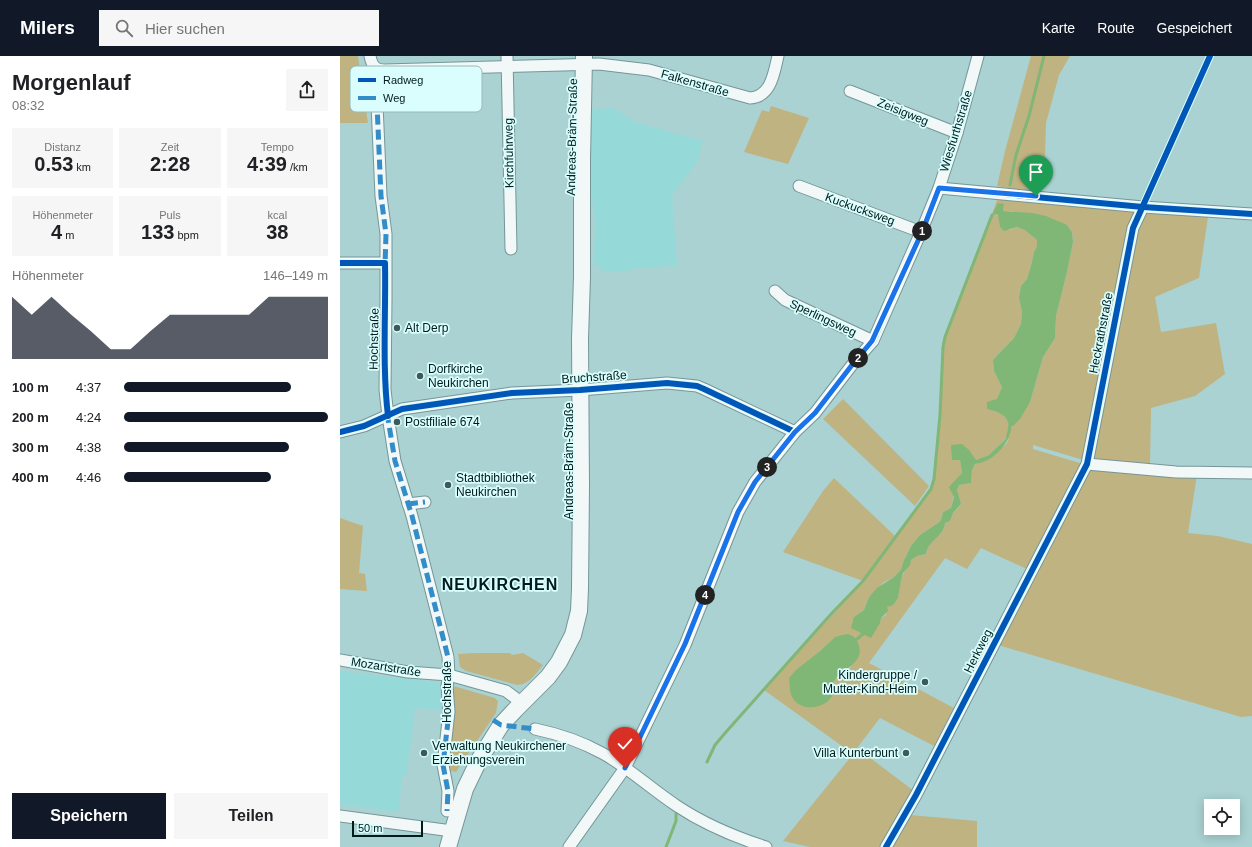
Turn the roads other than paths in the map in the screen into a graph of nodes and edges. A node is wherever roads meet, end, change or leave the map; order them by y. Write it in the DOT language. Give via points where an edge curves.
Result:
graph roads {
  1 [pos="370,56"];
  2 [pos="778,56"];
  3 [pos="978,56"];
  4 [pos="584,60"];
  5 [pos="507,61"];
  6 [pos="374,66"];
  7 [pos="436,66"];
  8 [pos="850,91"];
  9 [pos="377,112"];
  10 [pos="957,133"];
  11 [pos="798,186"];
  12 [pos="939,188"];
  13 [pos="1142,207"];
  14 [pos="1252,214"];
  15 [pos="922,232"];
  16 [pos="511,249"];
  17 [pos="340,262"];
  18 [pos="385,263"];
  19 [pos="775,291"];
  20 [pos="872,341"];
  21 [pos="580,390"];
  22 [pos="388,416"];
  23 [pos="340,432"];
  24 [pos="795,432"];
  25 [pos="1086,464"];
  26 [pos="1252,473"];
  27 [pos="425,502"];
  28 [pos="408,504"];
  29 [pos="340,660"];
  30 [pos="449,675"];
  31 [pos="522,703"];
  32 [pos="535,729"];
  33 [pos="625,768"];
  34 [pos="446,811"];
  35 [pos="340,816"];
  36 [pos="452,831"];
  37 [pos="448,847"];
  38 [pos="569,847"];
  39 [pos="766,847"];
  40 [pos="886,847"];
  1 -- 6 [label="street"];
  2 -- 4 [label="street, Falkenstraße" via="767,90 757,98 649,70"];
  3 -- 10 [label="street, Wiesfurthstraße"];
  4 -- 5 [label="street"];
  4 -- 21 [label="main road, Andreas-Bräm-Straße"];
  5 -- 7 [label="street"];
  5 -- 16 [label="street, Kirchfuhrweg"];
  8 -- 10 [label="street, Zeisigweg"];
  9 -- 18 [label="street, Hochstraße" via="381,196 386,234"];
  10 -- 12 [label="street, Wiesfurthstraße"];
  11 -- 15 [label="street, Kuckucksweg"];
  12 -- 13 [label="street"];
  12 -- 15 [label="street, Wiesfurthstraße"];
  13 -- 14 [label="street"];
  13 -- 25 [label="street, Heckrathstraße" via="1134,228"];
  15 -- 20 [label="street, Wiesfurthstraße"];
  17 -- 18 [label="street"];
  18 -- 22 [label="street, Hochstraße" via="385,390"];
  19 -- 20 [label="street, Sperlingsweg" via="785,300"];
  20 -- 24 [label="street, Wiesfurthstraße" via="815,413"];
  21 -- 22 [label="street, Bruchstraße" via="475,398 402,409"];
  21 -- 24 [label="street, Bruchstraße" via="667,383 697,386"];
  21 -- 31 [label="main road, Andreas-Bräm-Straße" via="579,611 573,635 559,662"];
  22 -- 23 [label="street, Bruchstraße"];
  22 -- 28 [label="street, Hochstraße" via="395,461"];
  24 -- 33 [label="street, Wiesfurthstraße" via="755,482 738,512 685,644"];
  25 -- 26 [label="street" via="1176,472"];
  25 -- 40 [label="street, Herkweg"];
  27 -- 28 [label="street"];
  28 -- 30 [label="street, Hochstraße" via="448,657"];
  29 -- 30 [label="street, Mozartstraße" via="408,672"];
  30 -- 31 [label="street, Mozartstraße" via="506,691"];
  30 -- 34 [label="street, Hochstraße" via="443,765 448,791"];
  31 -- 36 [label="main road, Andreas-Bräm-Straße" via="501,725 479,760 465,789"];
  32 -- 33 [label="street" via="573,739 603,753"];
  33 -- 38 [label="street, Wiesfurthstraße"];
  33 -- 39 [label="street" via="686,812 736,837"];
  35 -- 36 [label="street"];
  36 -- 37 [label="main road, Andreas-Bräm-Straße"];
}
